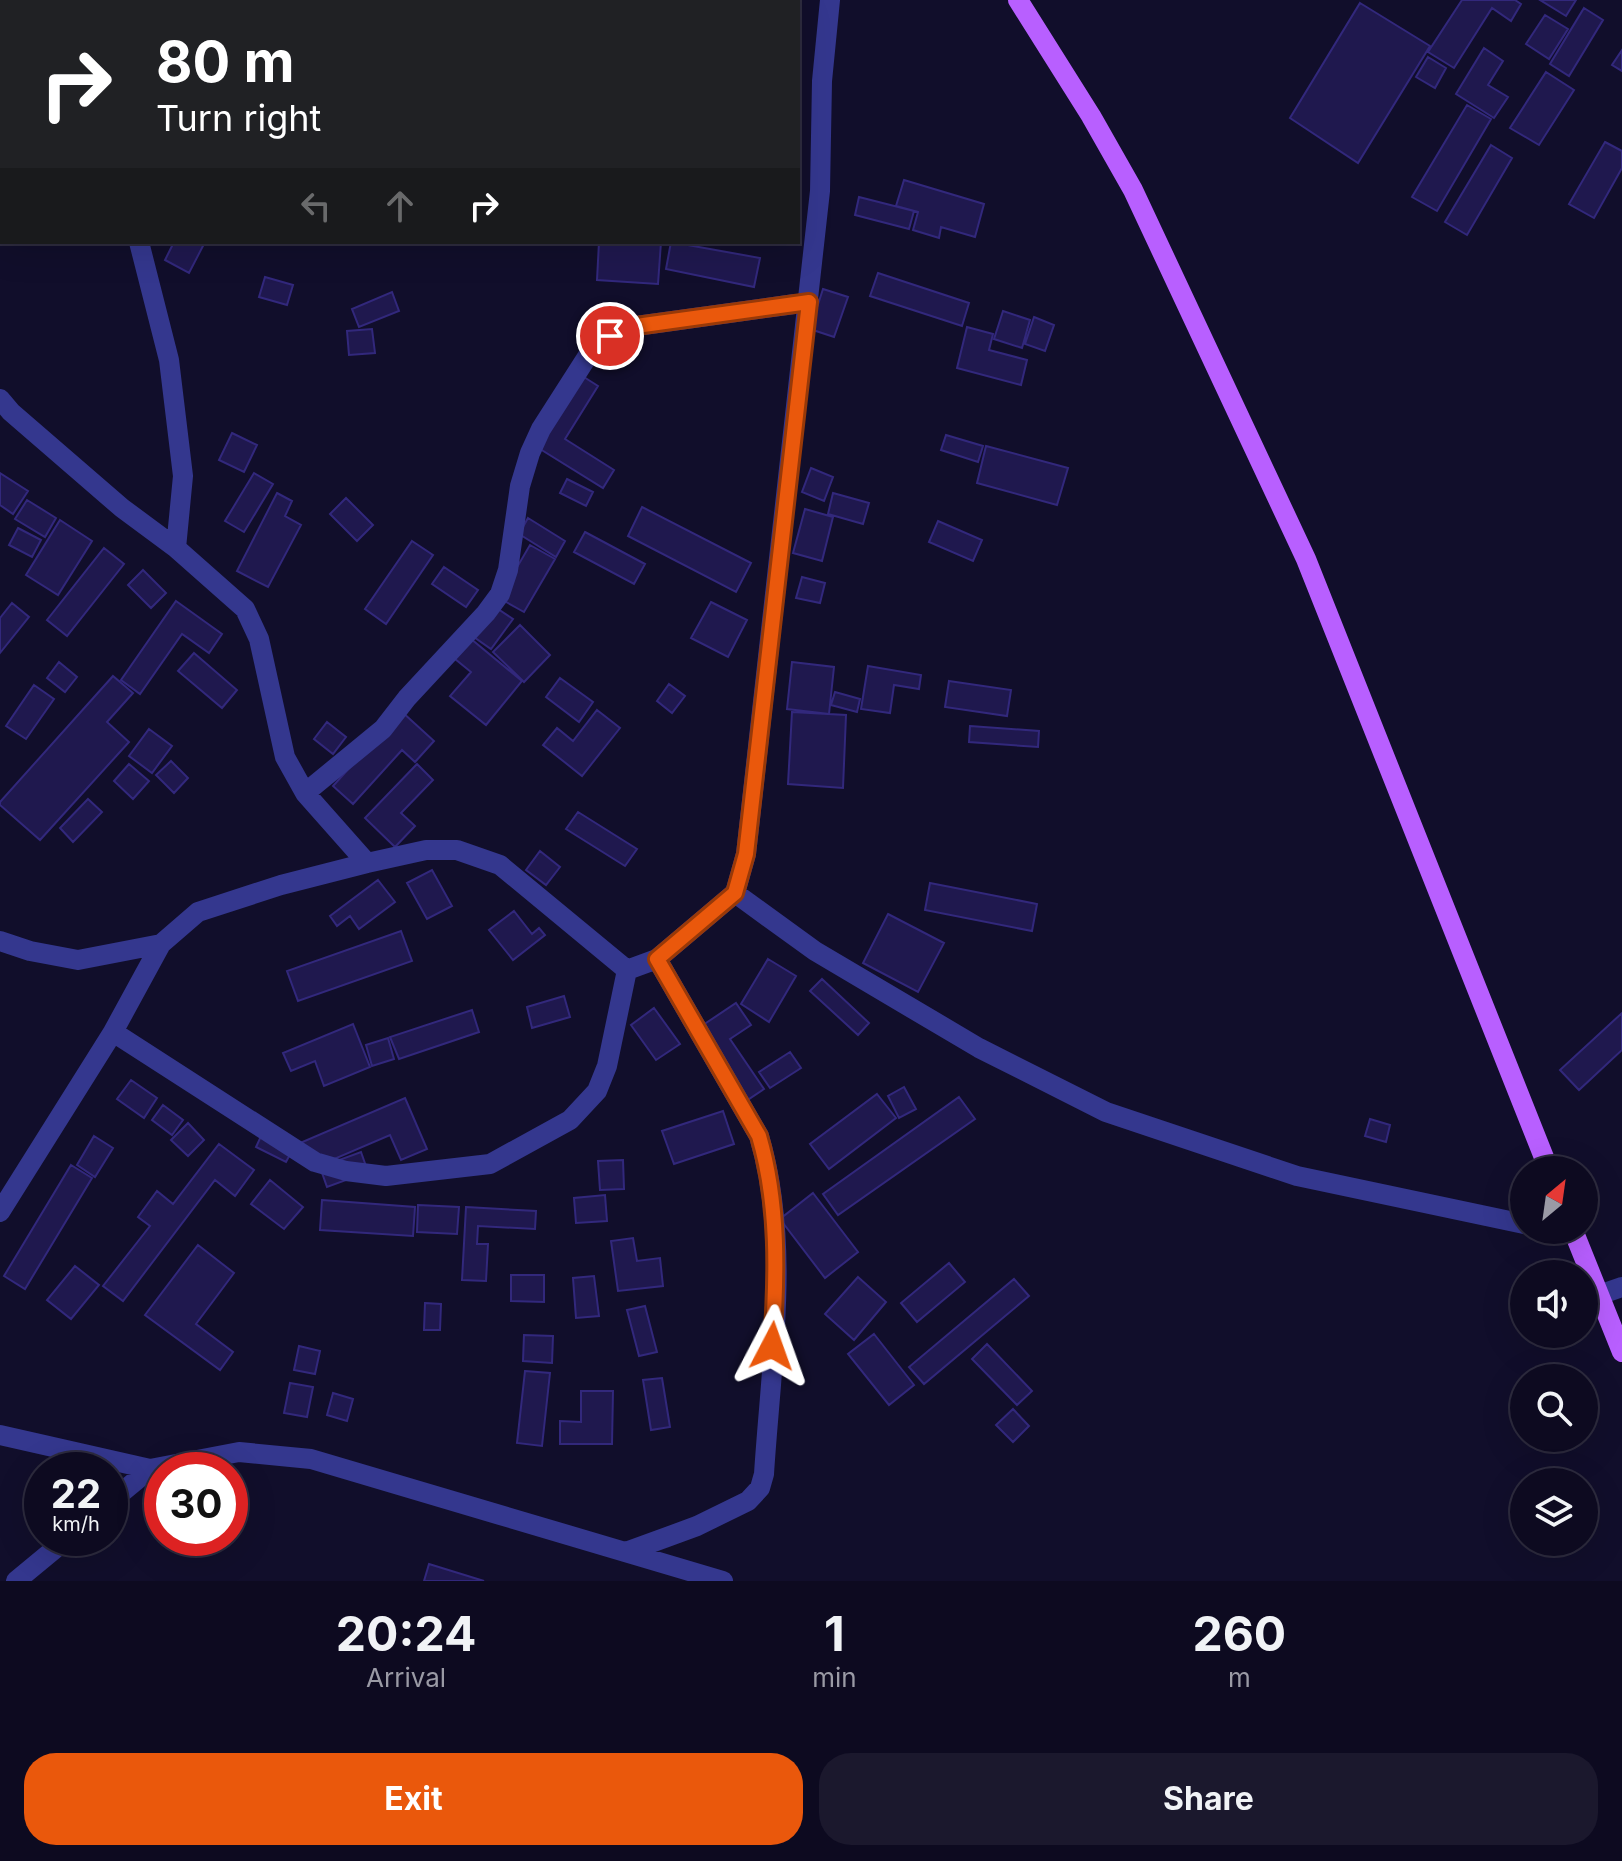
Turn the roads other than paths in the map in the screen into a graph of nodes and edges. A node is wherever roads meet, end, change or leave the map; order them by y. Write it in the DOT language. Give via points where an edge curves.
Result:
graph roads {
  1 [pos="830,0"];
  2 [pos="1018,0"];
  3 [pos="140,244"];
  4 [pos="809,302"];
  5 [pos="0,399"];
  6 [pos="176,548"];
  7 [pos="305,793"];
  8 [pos="367,863"];
  9 [pos="735,893"];
  10 [pos="0,941"];
  11 [pos="161,944"];
  12 [pos="657,959"];
  13 [pos="627,970"];
  14 [pos="113,1032"];
  15 [pos="1543,1156"];
  16 [pos="0,1212"];
  17 [pos="1510,1221"];
  18 [pos="1579,1244"];
  19 [pos="1622,1287"];
  20 [pos="1599,1295"];
  21 [pos="1622,1352"];
  22 [pos="0,1435"];
  23 [pos="248,1453"];
  24 [pos="144,1468"];
  25 [pos="144,1474"];
  26 [pos="128,1487"];
  27 [pos="626,1552"];
  28 [pos="46,1556"];
  29 [pos="16,1581"];
  30 [pos="723,1581"];
  1 -- 4 [label="street"];
  2 -- 15 [label="main road" via="1133,190 1306,559"];
  3 -- 6 [label="street" via="169,360 183,476"];
  4 -- 7 [label="street" via="629,327 589,354 530,453 500,594 383,729"];
  4 -- 9 [label="street" via="746,854"];
  5 -- 6 [label="street" via="122,508"];
  6 -- 7 [label="street" via="245,609 259,639 285,757"];
  7 -- 8 [label="street"];
  8 -- 11 [label="street" via="198,912"];
  8 -- 13 [label="street" via="426,850 457,850 500,865"];
  9 -- 12 [label="street"];
  9 -- 17 [label="street" via="815,951 979,1048 1106,1112 1297,1176"];
  10 -- 11 [label="street" via="78,960"];
  11 -- 14 [label="street"];
  12 -- 13 [label="street"];
  12 -- 27 [label="street" via="759,1136 777,1265 760,1488 723,1514"];
  13 -- 14 [label="street" via="597,1091 570,1120 490,1164 475,1166 386,1176 315,1162"];
  14 -- 16 [label="street"];
  18 -- 20 [label="main road"];
  19 -- 20 [label="street"];
  20 -- 21 [label="main road"];
  22 -- 24 [label="street"];
  23 -- 27 [label="street" via="311,1459"];
  25 -- 26 [label="street"];
  27 -- 30 [label="street"];
  28 -- 29 [label="street"];
}
